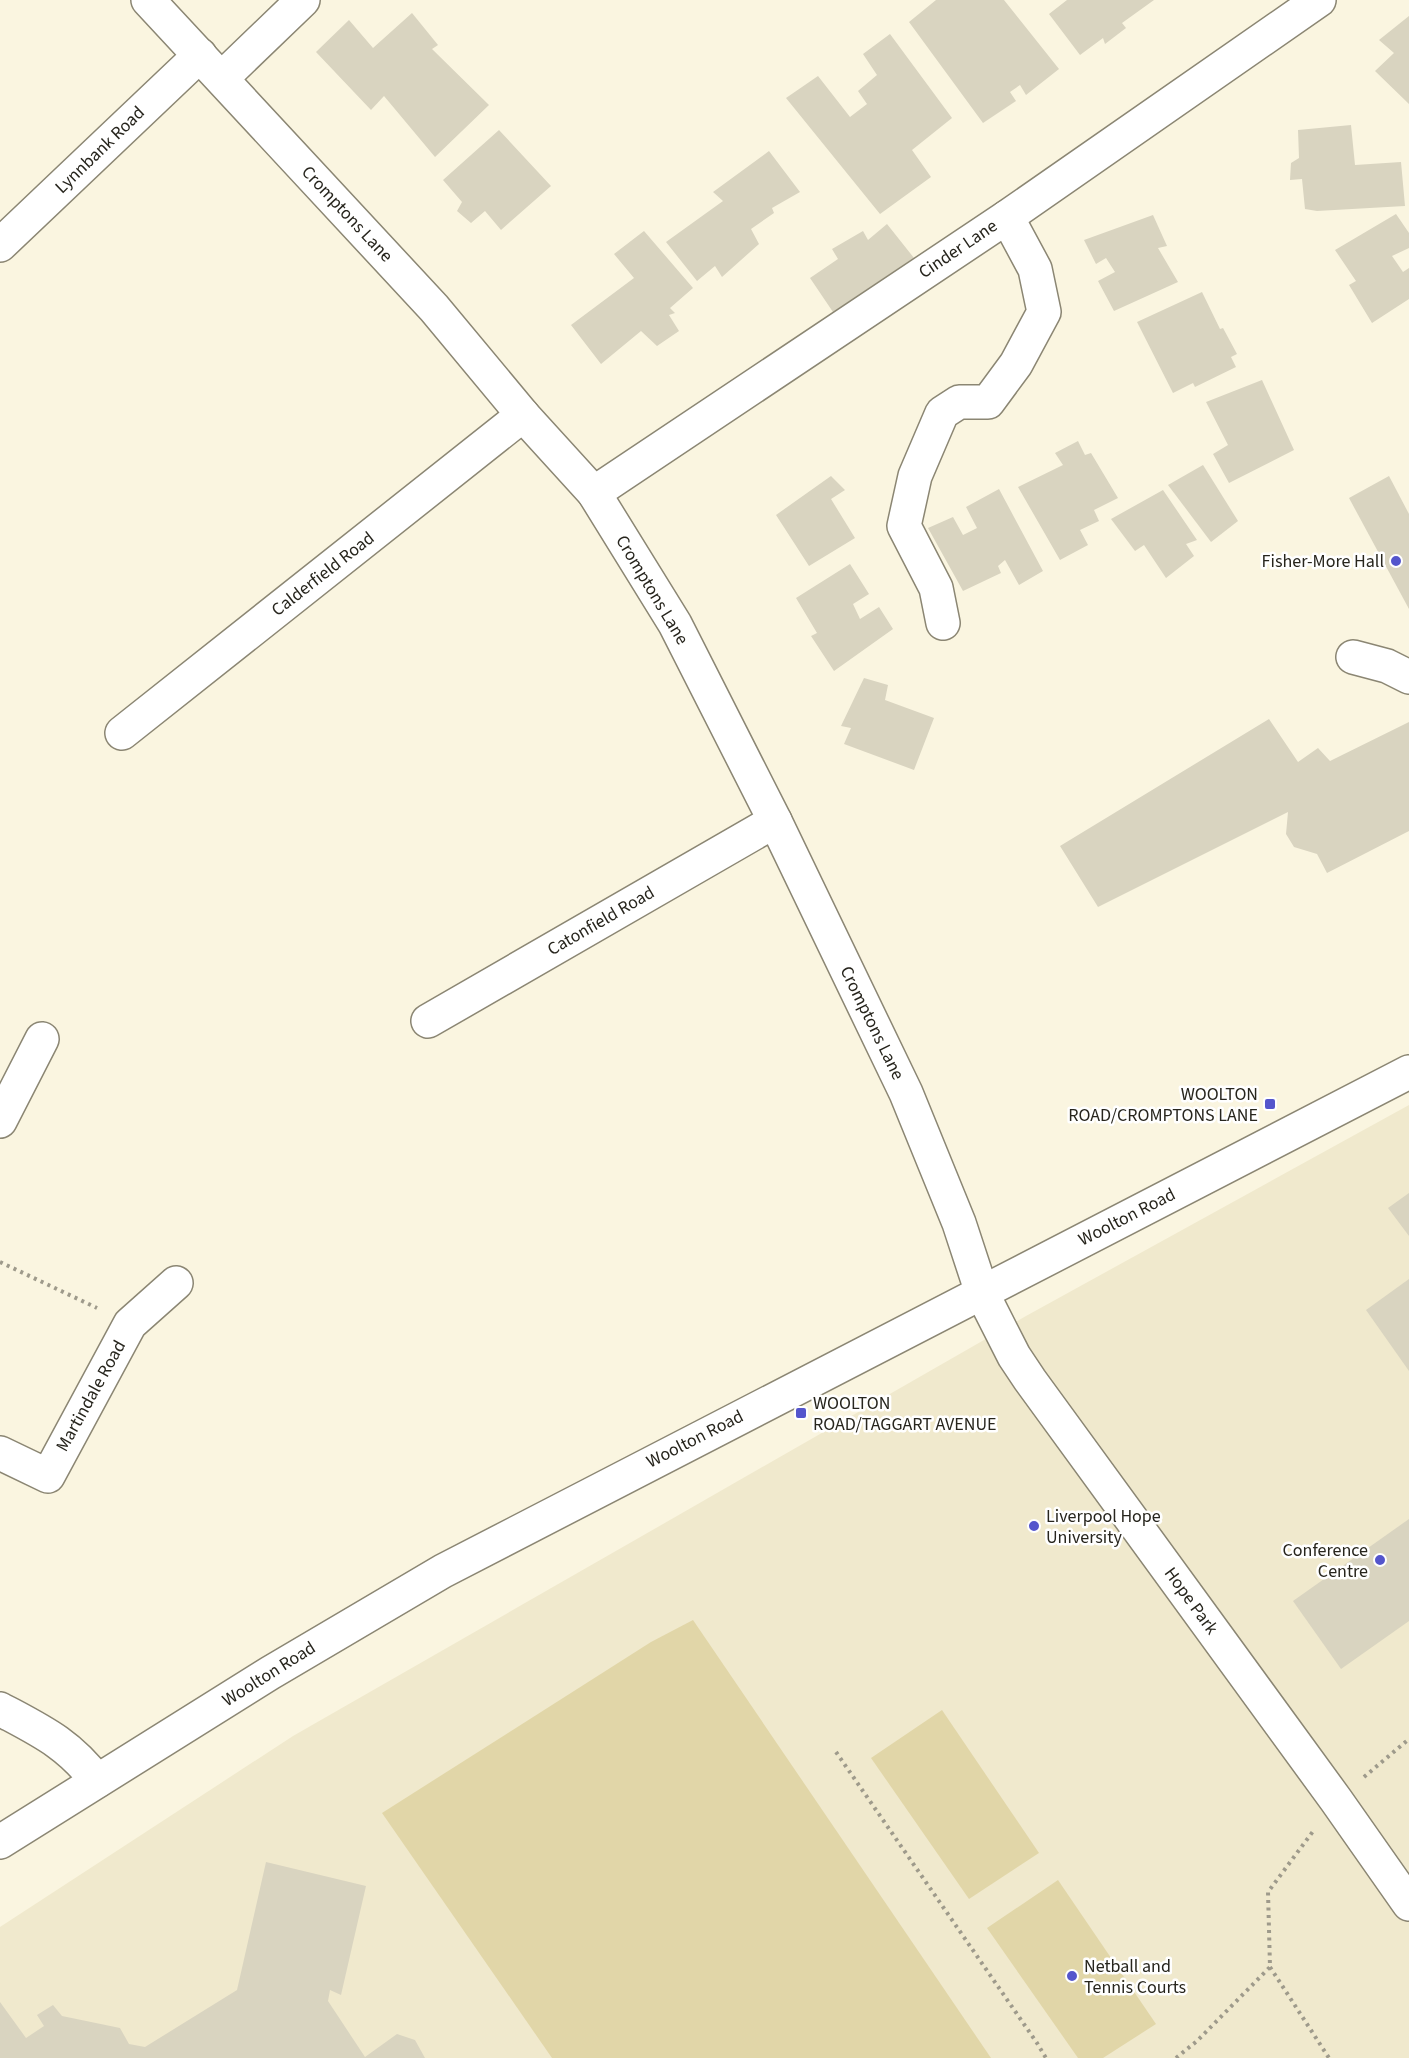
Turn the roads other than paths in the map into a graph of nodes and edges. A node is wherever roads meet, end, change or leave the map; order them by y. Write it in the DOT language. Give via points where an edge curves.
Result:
graph roads {
  1 [pos="148,0"];
  2 [pos="303,0"];
  3 [pos="1319,0"];
  4 [pos="200,55"];
  5 [pos="222,78"];
  6 [pos="1007,217"];
  7 [pos="0,245"];
  8 [pos="523,415"];
  9 [pos="594,493"];
  10 [pos="943,623"];
  11 [pos="1353,657"];
  12 [pos="1409,677"];
  13 [pos="122,733"];
  14 [pos="775,821"];
  15 [pos="428,1022"];
  16 [pos="42,1040"];
  17 [pos="1409,1072"];
  18 [pos="0,1121"];
  19 [pos="176,1283"];
  20 [pos="982,1293"];
  21 [pos="0,1453"];
  22 [pos="0,1709"];
  23 [pos="97,1781"];
  24 [pos="0,1842"];
  25 [pos="1409,1904"];
  1 -- 4 [label="street, Cromptons Lane"];
  2 -- 5 [label="street"];
  3 -- 6 [label="street, Cinder Lane"];
  4 -- 5 [label="street, Cromptons Lane"];
  4 -- 7 [label="street, Lynnbank Road"];
  5 -- 8 [label="street, Cromptons Lane" via="434,308"];
  6 -- 9 [label="street, Cinder Lane"];
  6 -- 10 [label="street" via="1035,269 1044,312 1016,364 988,402 959,402 942,413 915,476 904,526 936,588"];
  8 -- 9 [label="street, Cromptons Lane"];
  8 -- 13 [label="street, Calderfield Road"];
  9 -- 14 [label="street, Cromptons Lane" via="675,624"];
  11 -- 12 [label="street"];
  14 -- 15 [label="street, Catonfield Road"];
  14 -- 20 [label="street, Cromptons Lane" via="906,1093 959,1223"];
  16 -- 18 [label="street"];
  17 -- 20 [label="street, Woolton Road"];
  19 -- 21 [label="street, Martindale Road" via="130,1324 48,1476"];
  20 -- 23 [label="street, Woolton Road" via="443,1571"];
  20 -- 25 [label="street, Hope Park" via="1030,1380"];
  22 -- 23 [label="street" via="60,1742"];
  23 -- 24 [label="street, Woolton Road"];
}
